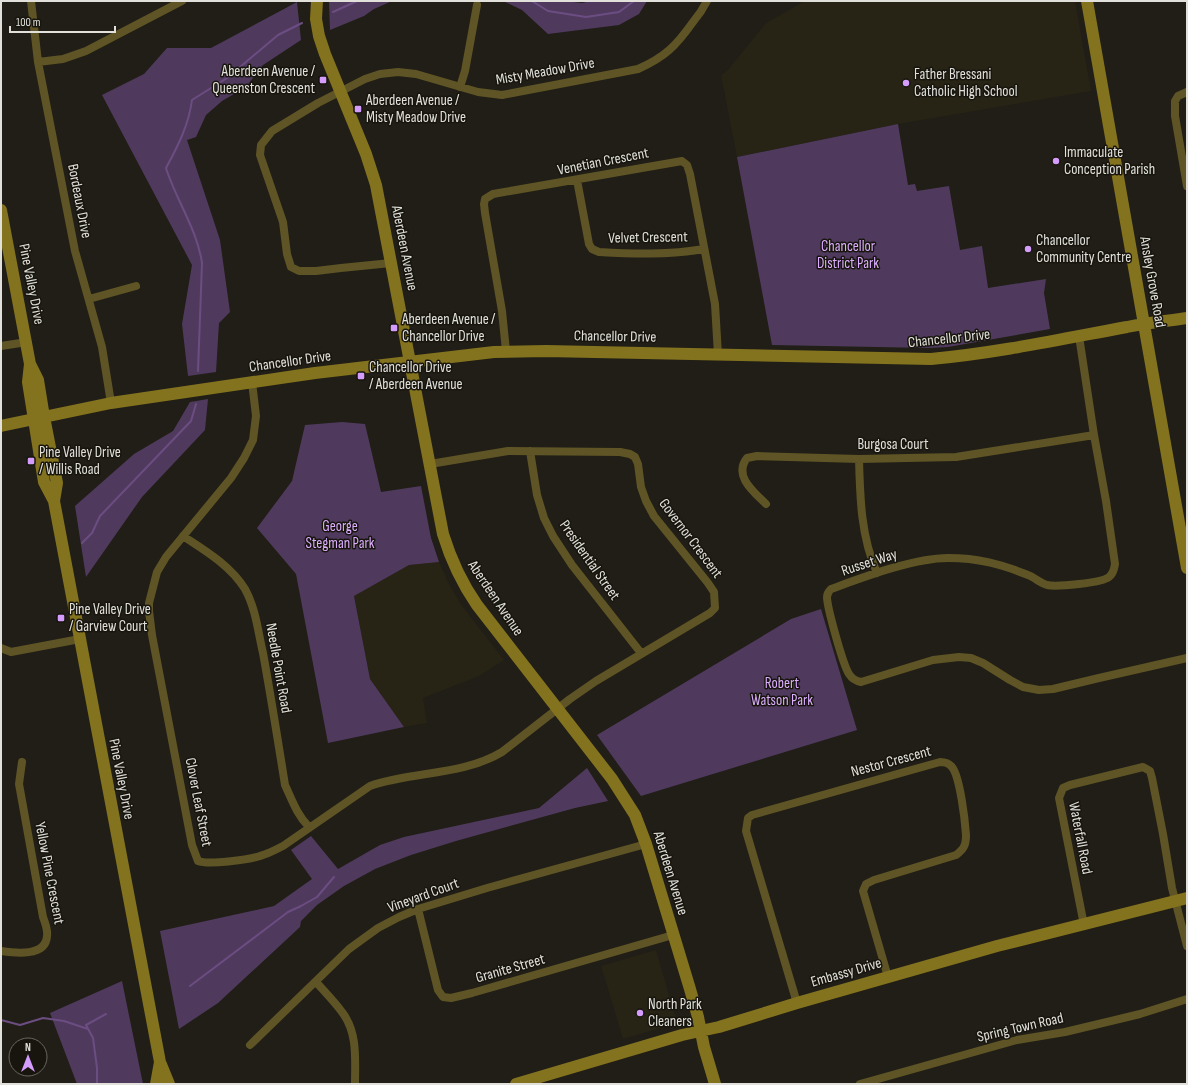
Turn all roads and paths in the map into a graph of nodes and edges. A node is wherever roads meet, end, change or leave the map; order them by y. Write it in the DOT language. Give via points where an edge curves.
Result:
graph roads {
  1 [pos="31,1"];
  2 [pos="182,1"];
  3 [pos="317,1"];
  4 [pos="706,1"];
  5 [pos="1087,1"];
  6 [pos="477,5"];
  7 [pos="38,62"];
  8 [pos="460,86"];
  9 [pos="340,91"];
  10 [pos="1187,92"];
  11 [pos="577,180"];
  12 [pos="1187,186"];
  13 [pos="1,210"];
  14 [pos="704,249"];
  15 [pos="391,263"];
  16 [pos="136,286"];
  17 [pos="89,299"];
  18 [pos="1187,318"];
  19 [pos="1144,324"];
  20 [pos="1079,336"];
  21 [pos="26,342"];
  22 [pos="1,346"];
  23 [pos="506,350"];
  24 [pos="718,355"];
  25 [pos="410,361"];
  26 [pos="252,382"];
  27 [pos="111,403"];
  28 [pos="39,418"];
  29 [pos="1,426"];
  30 [pos="1094,435"];
  31 [pos="530,451"];
  32 [pos="859,459"];
  33 [pos="430,464"];
  34 [pos="766,504"];
  35 [pos="183,536"];
  36 [pos="1187,568"];
  37 [pos="877,573"];
  38 [pos="80,639"];
  39 [pos="1,648"];
  40 [pos="641,654"];
  41 [pos="1187,658"];
  42 [pos="557,709"];
  43 [pos="22,762"];
  44 [pos="309,827"];
  45 [pos="646,844"];
  46 [pos="1181,900"];
  47 [pos="418,908"];
  48 [pos="1084,925"];
  49 [pos="673,935"];
  50 [pos="1187,946"];
  51 [pos="1,952"];
  52 [pos="888,977"];
  53 [pos="316,982"];
  54 [pos="1187,999"];
  55 [pos="797,1003"];
  56 [pos="700,1031"];
  57 [pos="250,1045"];
  58 [pos="160,1062"];
  59 [pos="156,1084"];
  60 [pos="169,1084"];
  61 [pos="355,1084"];
  62 [pos="516,1084"];
  63 [pos="715,1084"];
  64 [pos="860,1084"];
  1 -- 7 [label="street, Bordeaux Drive"];
  2 -- 7 [label="street" via="86,51 63,59"];
  3 -- 9 [label="street, Aberdeen Avenue" via="316,19 319,36"];
  4 -- 8 [label="street, Misty Meadow Drive" via="680,41 654,62 638,69 502,95 478,92"];
  5 -- 19 [label="street, Ansley Grove Road"];
  6 -- 8 [label="street"];
  7 -- 17 [label="street, Bordeaux Drive" via="75,250"];
  8 -- 9 [label="street, Misty Meadow Drive" via="416,74 398,72 380,74"];
  9 -- 15 [label="street, Aberdeen Avenue" via="376,184"];
  9 -- 15 [label="street, Misty Meadow Drive" via="293,117 272,132 261,145 260,155 283,222 289,262 291,267 299,271 316,272"];
  10 -- 12 [label="street" via="1178,96 1175,101 1175,116"];
  11 -- 14 [label="street, Velvet Crescent" via="592,249 599,252 674,254"];
  11 -- 14 [label="street, Venetian Crescent" via="682,161 687,165"];
  11 -- 23 [label="street, Venetian Crescent" via="493,194 485,199 484,213 502,311"];
  13 -- 21 [label="street, Pine Valley Drive"];
  14 -- 24 [label="street, Venetian Crescent" via="715,304"];
  15 -- 25 [label="street, Aberdeen Avenue"];
  16 -- 17 [label="street"];
  17 -- 27 [label="street, Bordeaux Drive" via="102,347"];
  18 -- 19 [label="street, Chancellor Drive"];
  19 -- 20 [label="street, Chancellor Drive"];
  19 -- 36 [label="street, Ansley Grove Road"];
  20 -- 24 [label="street, Chancellor Drive" via="931,359"];
  20 -- 30 [label="street, Russet Way"];
  21 -- 22 [label="street"];
  21 -- 28 [label="street, Pine Valley Drive" via="30,364 28,382"];
  23 -- 24 [label="street, Chancellor Drive"];
  23 -- 25 [label="street, Chancellor Drive"];
  25 -- 26 [label="street, Chancellor Drive"];
  25 -- 33 [label="street, Aberdeen Avenue"];
  26 -- 27 [label="street, Chancellor Drive"];
  26 -- 35 [label="street, Clover Leaf Street" via="256,416 253,440 232,478"];
  27 -- 28 [label="street, Chancellor Drive"];
  28 -- 29 [label="street, Chancellor Drive"];
  28 -- 38 [label="street, Pine Valley Drive" via="57,483 54,501"];
  30 -- 32 [label="street, Burgosa Court" via="956,457"];
  30 -- 37 [label="street, Russet Way" via="1114,564 1114,570 1108,578 1059,586 1049,585 998,564 966,558 931,559"];
  31 -- 33 [label="street, Governor Crescent" via="502,451"];
  31 -- 40 [label="street, Presidential Street" via="537,495 553,536 572,565"];
  31 -- 40 [label="street, Governor Crescent" via="620,452 635,457 641,488 654,516 714,592 715,608 710,613"];
  32 -- 34 [label="street, Burgosa Court" via="757,456 747,458 742,468 744,481"];
  32 -- 37 [label="street" via="860,505 864,532"];
  33 -- 42 [label="street, Aberdeen Avenue" via="443,534 457,572 477,605"];
  35 -- 44 [label="street, Needle Point Road" via="225,566 249,598 259,633 285,785 295,808"];
  35 -- 44 [label="street, Clover Leaf Street" via="157,572 149,611 195,856 203,863 258,857 278,849"];
  37 -- 41 [label="street, Russet Way" via="828,592 827,597 842,656 849,674 855,681 861,682 933,660 959,657 983,663 1023,687 1039,690"];
  38 -- 39 [label="street" via="11,652"];
  38 -- 58 [label="street, Pine Valley Drive"];
  40 -- 42 [label="street, Governor Crescent" via="607,673"];
  42 -- 44 [label="street, Clover Leaf Street" via="490,759 470,766 370,786"];
  42 -- 45 [label="street, Aberdeen Avenue" via="620,790"];
  43 -- 51 [label="street, Yellow Pine Crescent" via="19,784 47,935 46,942 37,950"];
  45 -- 47 [label="street, Vineyard Court"];
  45 -- 49 [label="street, Aberdeen Avenue"];
  46 -- 48 [label="street, Embassy Drive"];
  46 -- 48 [label="street, Waterfall Road" via="1172,888 1150,770 1143,767 1132,769 1070,785 1064,788 1059,798"];
  46 -- 50 [label="street"];
  47 -- 49 [label="street, Granite Street" via="438,990 444,997 451,998"];
  47 -- 53 [label="street, Vineyard Court" via="367,935"];
  48 -- 52 [label="street, Embassy Drive" via="997,946"];
  49 -- 56 [label="street, Aberdeen Avenue"];
  52 -- 55 [label="street, Embassy Drive"];
  52 -- 55 [label="street, Nestor Crescent" via="863,891 866,884 874,880 956,855 963,850 966,835 958,783 953,768 945,762 844,788 748,818 746,830"];
  53 -- 57 [label="street, Vineyard Court"];
  53 -- 61 [label="street" via="343,1013 352,1033"];
  54 -- 64 [label="street, Spring Town Road" via="1140,1014 1017,1040"];
  55 -- 56 [label="street, Embassy Drive"];
  56 -- 62 [label="street, Embassy Drive"];
  56 -- 63 [label="street, Aberdeen Avenue"];
  58 -- 59 [label="street, Pine Valley Drive"];
  58 -- 60 [label="street, Pine Valley Drive"];
}
